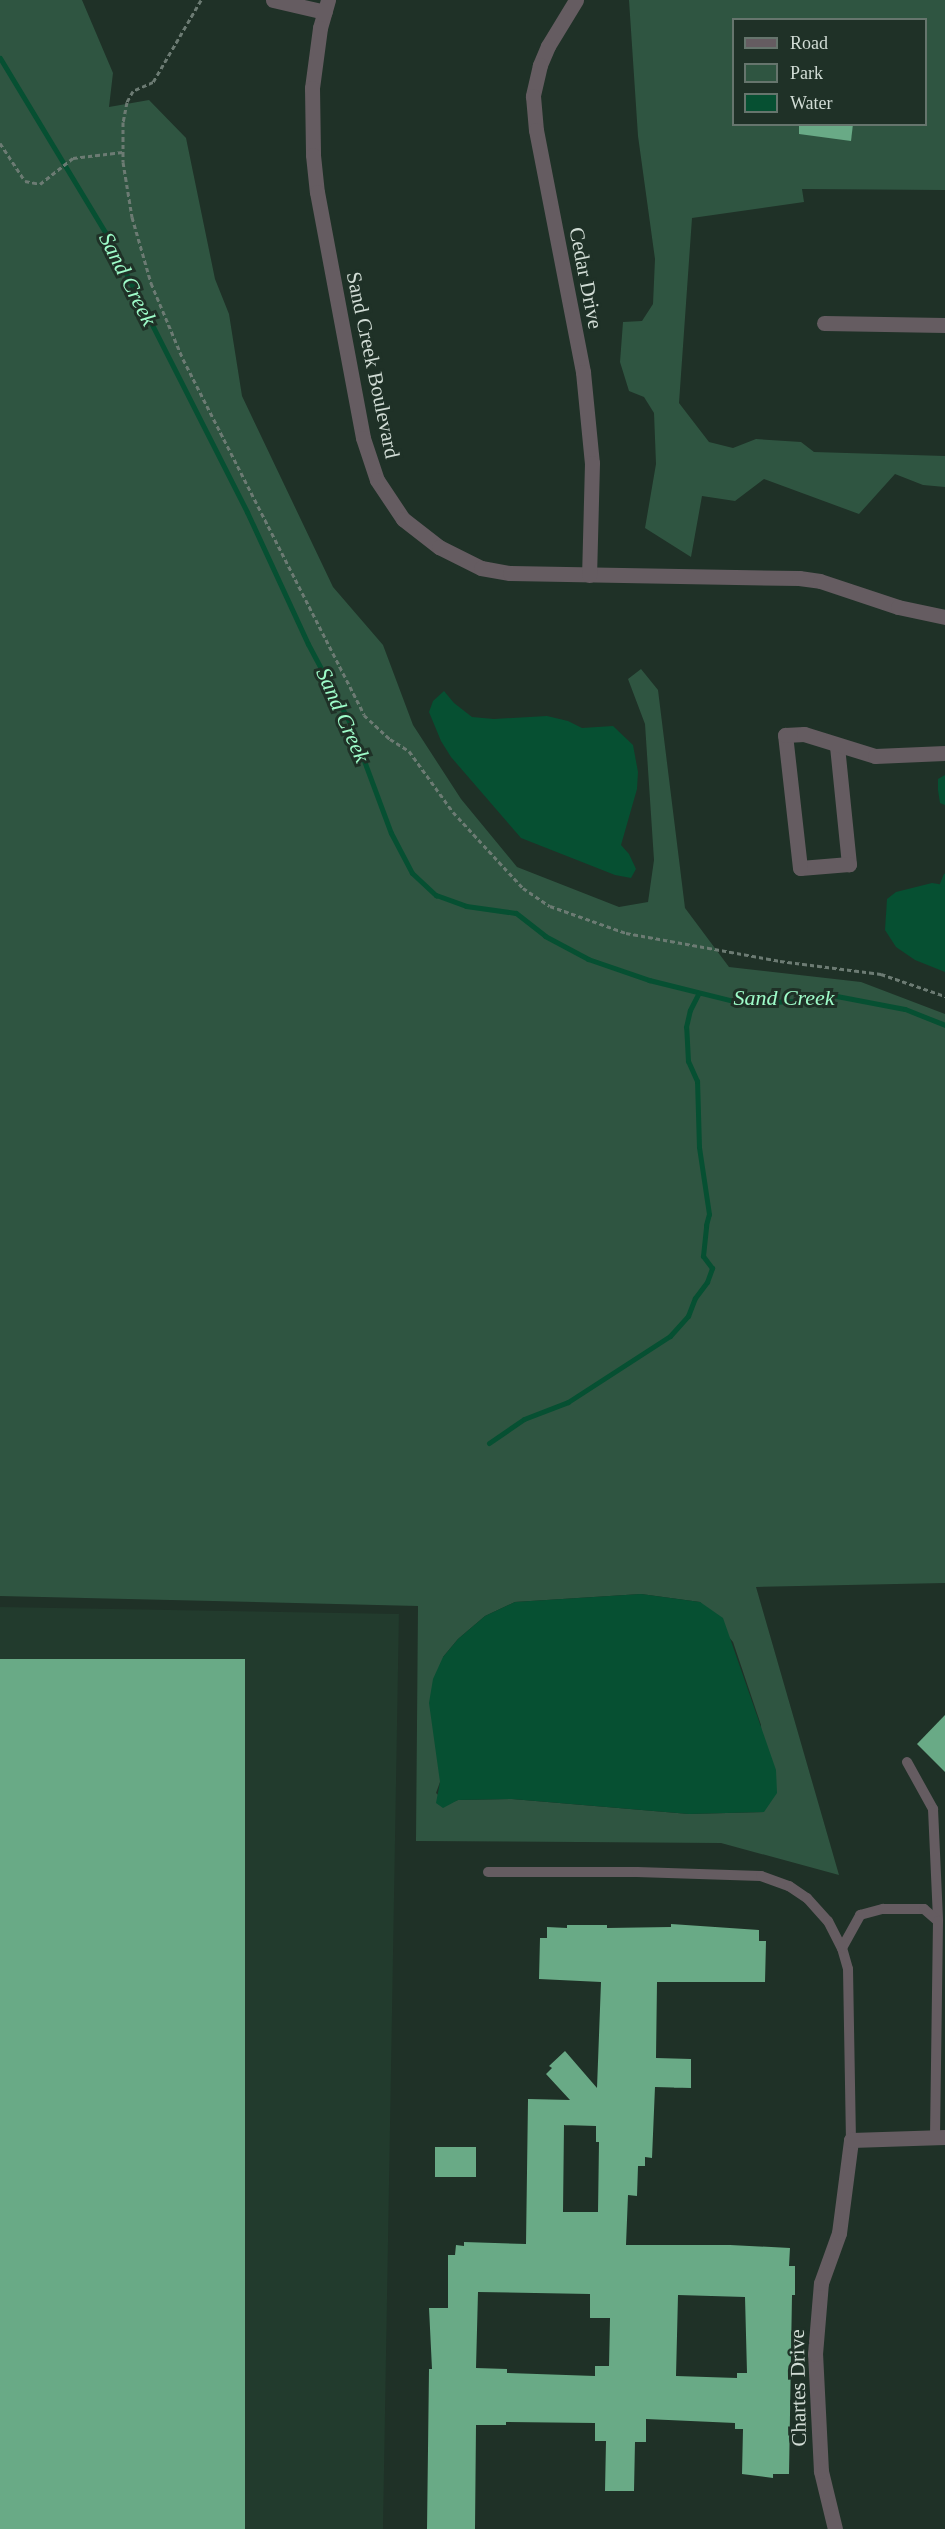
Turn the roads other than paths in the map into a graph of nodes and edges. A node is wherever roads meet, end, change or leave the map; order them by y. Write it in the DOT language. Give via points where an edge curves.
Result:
graph roads {
  1 [pos="273,0"];
  2 [pos="576,0"];
  3 [pos="327,6"];
  4 [pos="824,323"];
  5 [pos="945,326"];
  6 [pos="589,575"];
  7 [pos="945,617"];
  8 [pos="837,746"];
  9 [pos="945,753"];
  10 [pos="907,1762"];
  11 [pos="488,1872"];
  12 [pos="938,1921"];
  13 [pos="842,1948"];
  14 [pos="940,2137"];
  15 [pos="851,2140"];
  16 [pos="835,2529"];
  1 -- 3 [label="street"];
  2 -- 6 [label="street, Cedar Drive" via="548,46 532,96 583,372 592,463"];
  3 -- 6 [label="street, Sand Creek Boulevard" via="312,88 313,155 363,438 377,480 403,519 458,559 510,573"];
  4 -- 5 [label="street"];
  6 -- 7 [label="street, Sand Creek Boulevard" via="800,578"];
  8 -- 8 [label="street" via="849,864 800,868 785,735 804,734"];
  8 -- 9 [label="street" via="875,756"];
  10 -- 12 [label="lane" via="933,1809"];
  11 -- 13 [label="lane" via="761,1876 789,1886 807,1898 828,1921"];
  12 -- 13 [label="lane" via="924,1909 883,1909 860,1915"];
  12 -- 14 [label="lane"];
  13 -- 15 [label="lane" via="848,1969"];
  14 -- 15 [label="street"];
  15 -- 16 [label="street, Chartes Drive" via="838,2233 821,2283 815,2354 821,2471"];
}
